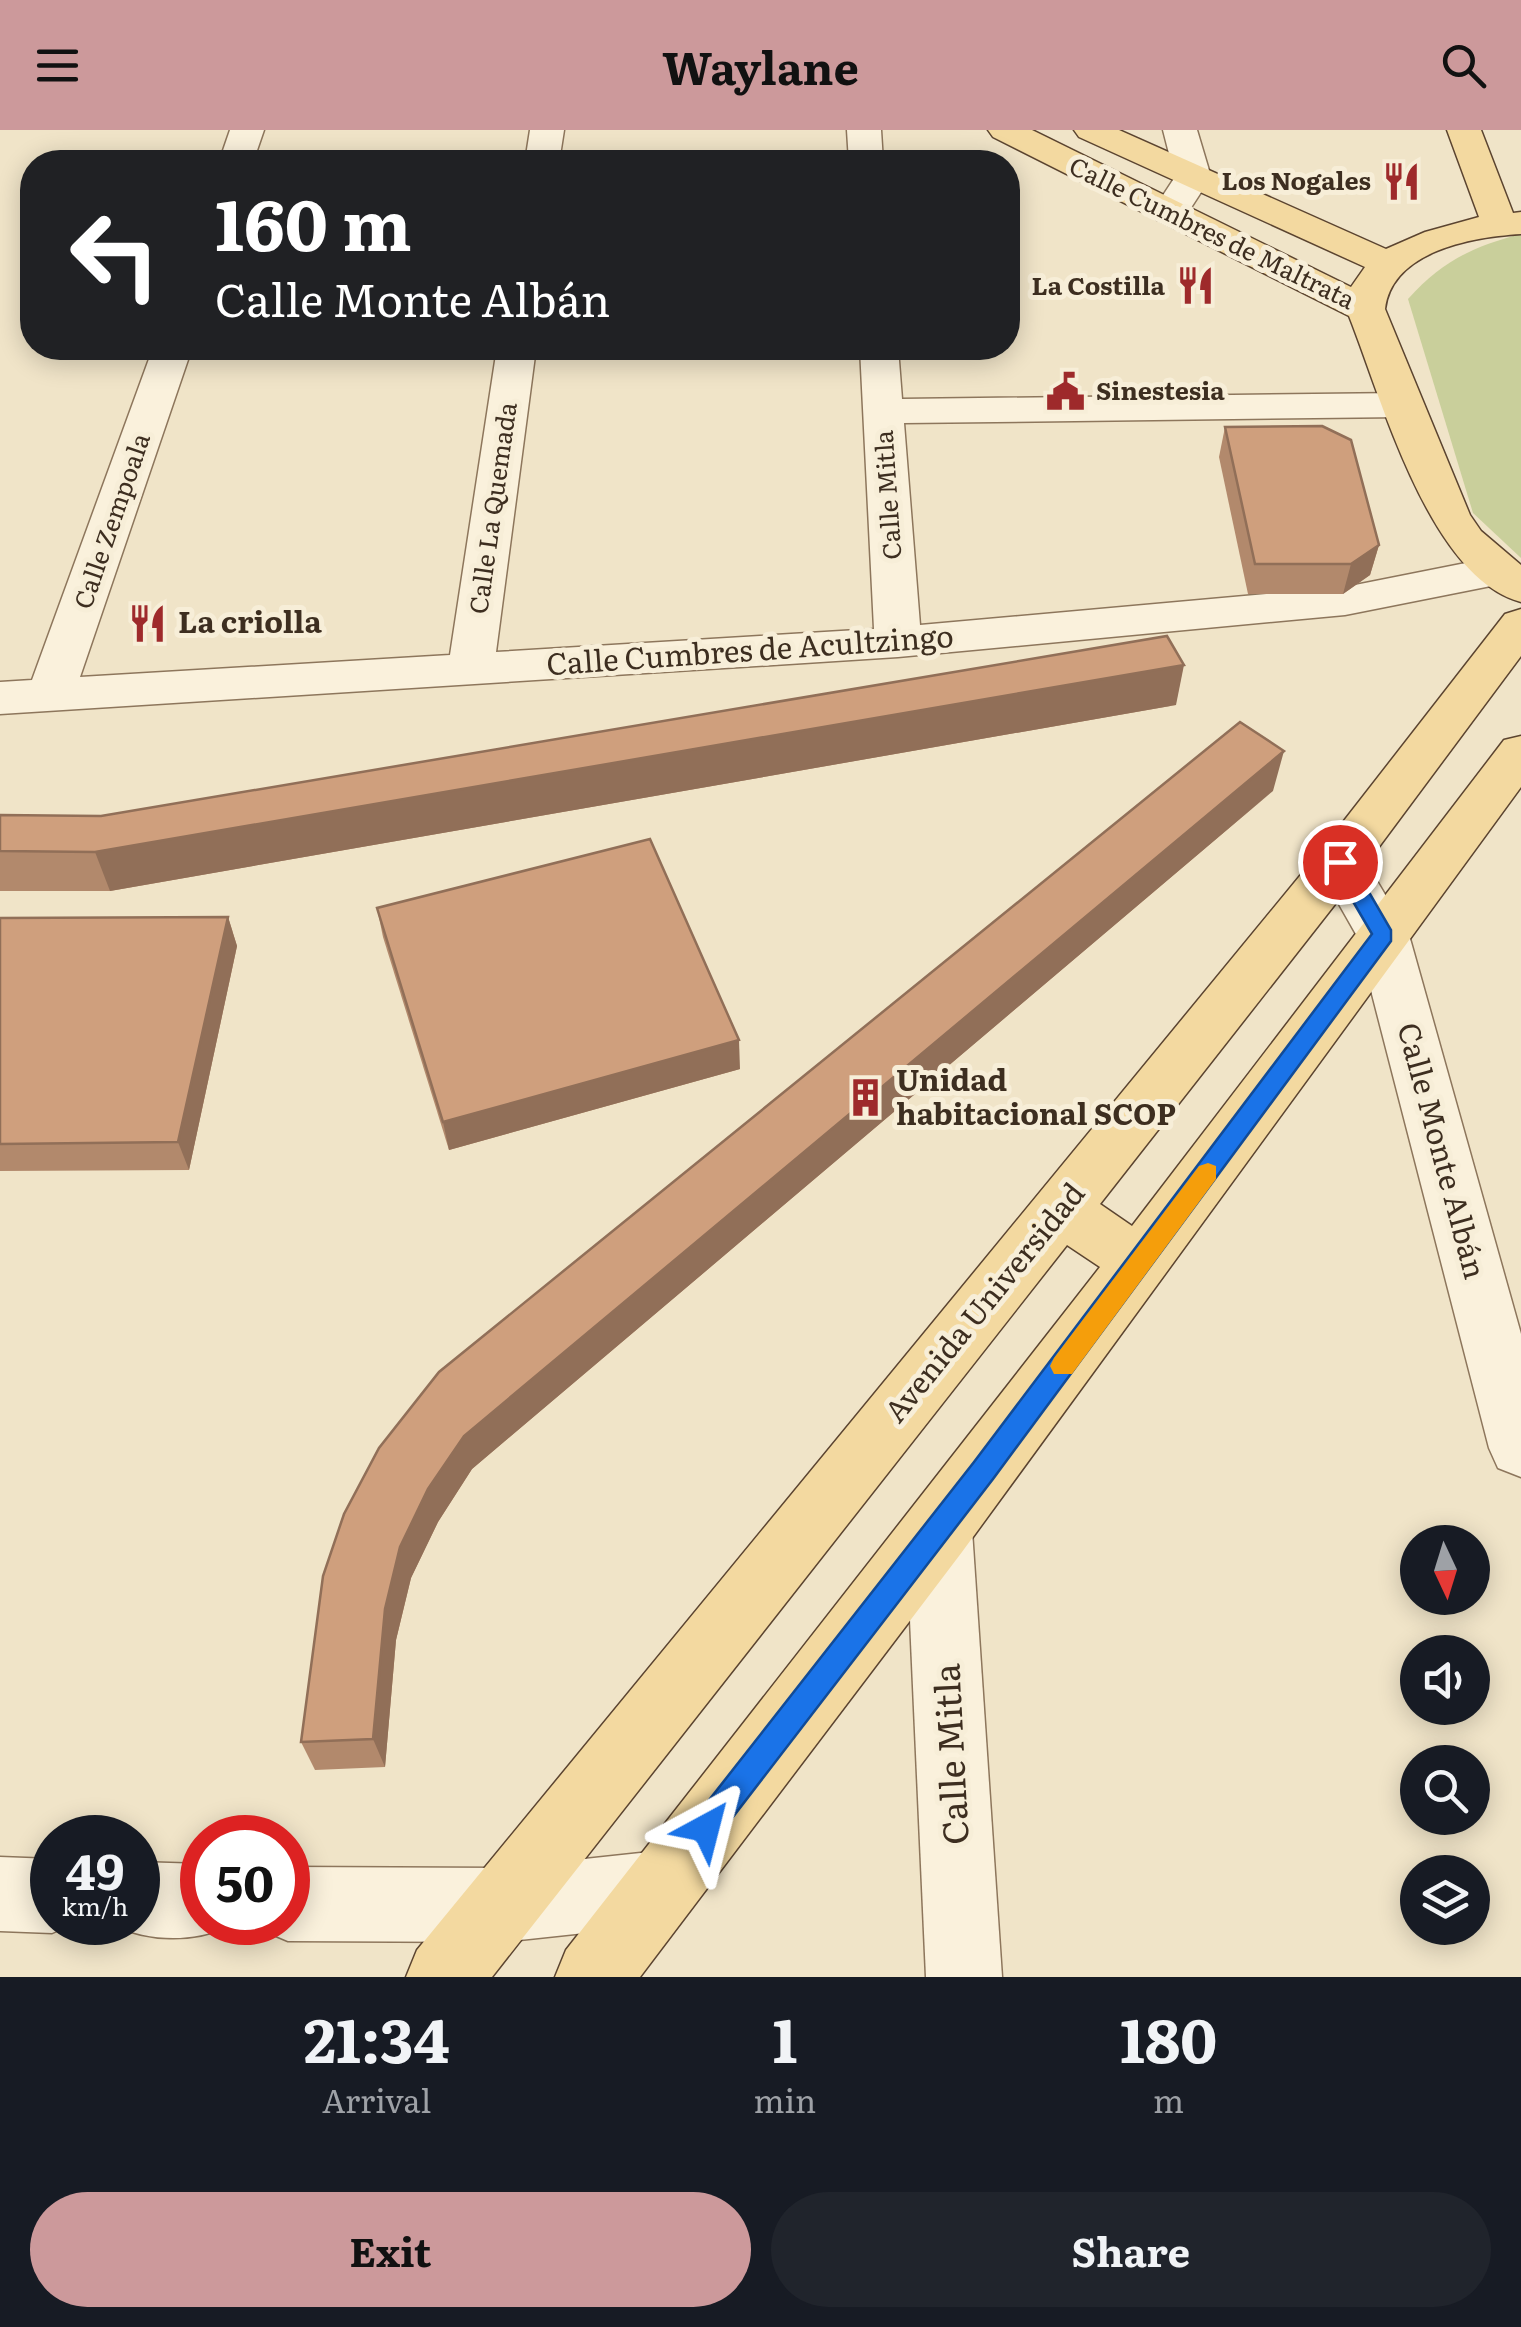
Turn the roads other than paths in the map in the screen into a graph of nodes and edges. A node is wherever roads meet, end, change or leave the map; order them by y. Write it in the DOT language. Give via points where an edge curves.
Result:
graph roads {
  1 [pos="1005,130"];
  2 [pos="1091,130"];
  3 [pos="1180,130"];
  4 [pos="1464,130"];
  5 [pos="1193,178"];
  6 [pos="1170,212"];
  7 [pos="1510,223"];
  8 [pos="1388,264"];
  9 [pos="1366,309"];
  10 [pos="168,360"];
  11 [pos="514,360"];
  12 [pos="880,360"];
  13 [pos="1403,405"];
  14 [pos="883,411"];
  15 [pos="1508,580"];
  16 [pos="1521,624"];
  17 [pos="898,642"];
  18 [pos="471,670"];
  19 [pos="51,694"];
  20 [pos="0,698"];
  21 [pos="1521,752"];
  22 [pos="1340,862"];
  23 [pos="1383,935"];
  24 [pos="1061,1209"];
  25 [pos="1141,1263"];
  26 [pos="1521,1448"];
  27 [pos="939,1530"];
  28 [pos="659,1888"];
  29 [pos="0,1894"];
  30 [pos="30,1895"];
  31 [pos="310,1904"];
  32 [pos="502,1905"];
  33 [pos="444,1977"];
  34 [pos="593,1977"];
  35 [pos="964,1977"];
  1 -- 6 [label="main road, Calle Cumbres de Maltrata"];
  2 -- 5 [label="main road, Calle Cumbres de Maltrata"];
  3 -- 5 [label="street"];
  4 -- 7 [label="main road"];
  5 -- 6 [label="street"];
  5 -- 8 [label="main road, Calle Cumbres de Maltrata"];
  6 -- 9 [label="main road, Calle Cumbres de Maltrata"];
  7 -- 8 [label="main road" via="1458,232"];
  8 -- 9 [label="main road" via="1371,284"];
  9 -- 13 [label="main road"];
  10 -- 19 [label="street, Calle Zempoala"];
  11 -- 18 [label="street, Calle La Quemada"];
  12 -- 14 [label="street, Calle Mitla"];
  13 -- 14 [label="street"];
  13 -- 15 [label="main road" via="1449,516"];
  14 -- 17 [label="street, Calle Mitla"];
  15 -- 17 [label="street, Calle Cumbres de Acultzingo"];
  16 -- 22 [label="main road, Avenida Universidad"];
  17 -- 18 [label="street, Calle Cumbres de Acultzingo"];
  18 -- 19 [label="street, Calle Cumbres de Acultzingo"];
  19 -- 20 [label="street, Calle Cumbres de Acultzingo"];
  21 -- 23 [label="main road"];
  22 -- 23 [label="street, Calle Monte Albán"];
  22 -- 24 [label="main road, Avenida Universidad"];
  23 -- 25 [label="main road"];
  23 -- 26 [label="street, Calle Monte Albán"];
  24 -- 25 [label="main road"];
  24 -- 32 [label="main road, Avenida Universidad"];
  25 -- 27 [label="main road"];
  27 -- 28 [label="main road"];
  27 -- 35 [label="street, Calle Mitla"];
  28 -- 32 [label="street"];
  28 -- 34 [label="main road"];
  29 -- 30 [label="street"];
  31 -- 32 [label="street"];
  32 -- 33 [label="main road, Avenida Universidad"];
}
